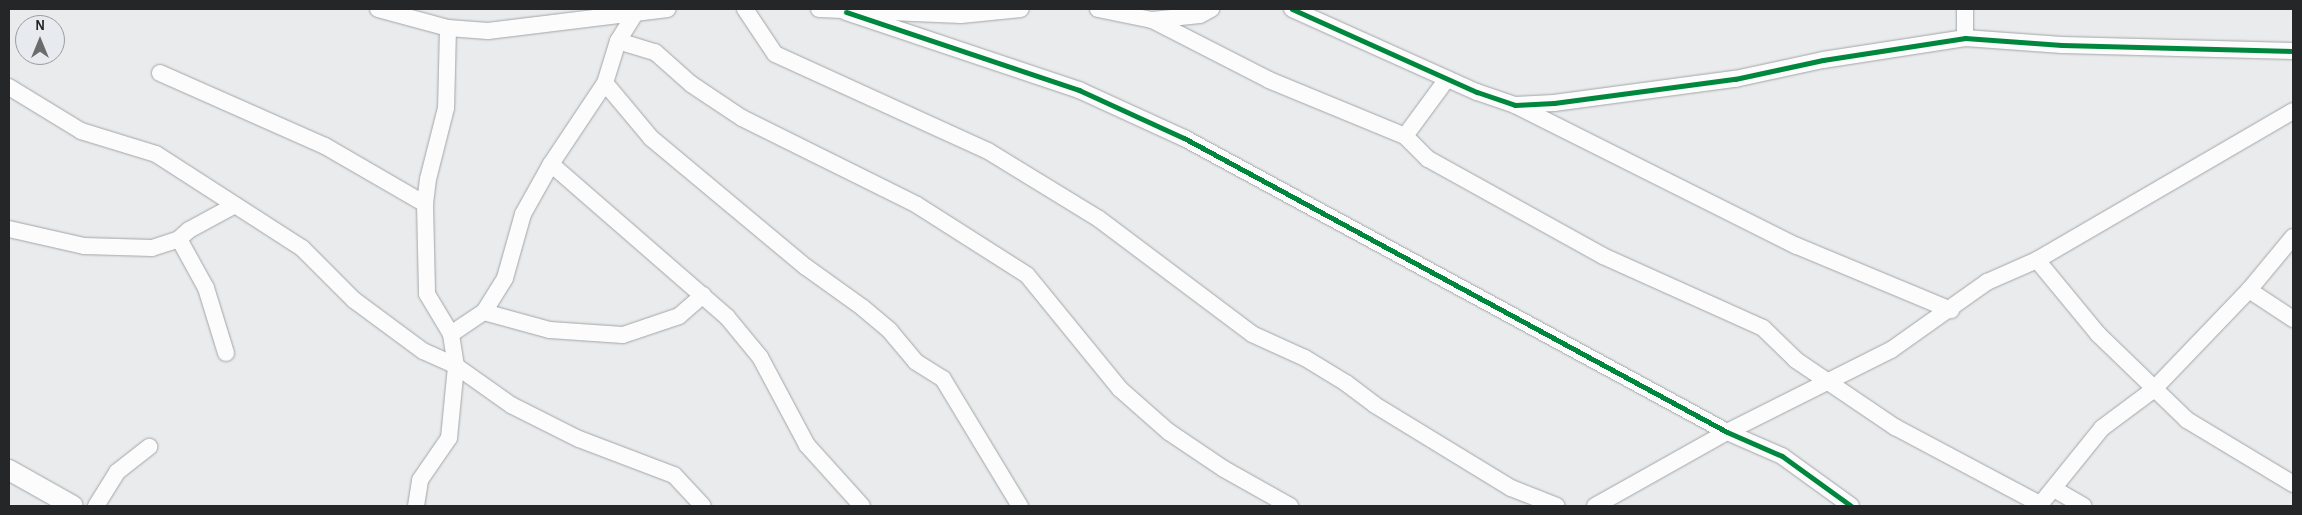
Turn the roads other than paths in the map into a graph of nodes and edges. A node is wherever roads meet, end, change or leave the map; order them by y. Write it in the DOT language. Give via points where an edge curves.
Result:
graph roads {
  1 [pos="378,9"];
  2 [pos="668,9"];
  3 [pos="745,9"];
  4 [pos="819,9"];
  5 [pos="1021,9"];
  6 [pos="1098,9"];
  7 [pos="1212,9"];
  8 [pos="1292,9"];
  9 [pos="1965,9"];
  10 [pos="637,11"];
  11 [pos="846,12"];
  12 [pos="1152,20"];
  13 [pos="448,28"];
  14 [pos="1965,38"];
  15 [pos="618,40"];
  16 [pos="2293,51"];
  17 [pos="160,73"];
  18 [pos="1447,78"];
  19 [pos="605,83"];
  20 [pos="9,88"];
  21 [pos="1515,105"];
  22 [pos="2293,111"];
  23 [pos="1406,136"];
  24 [pos="551,164"];
  25 [pos="425,204"];
  26 [pos="235,205"];
  27 [pos="9,229"];
  28 [pos="2293,237"];
  29 [pos="179,239"];
  30 [pos="2037,260"];
  31 [pos="2249,290"];
  32 [pos="703,295"];
  33 [pos="1951,310"];
  34 [pos="484,312"];
  35 [pos="2293,319"];
  36 [pos="451,334"];
  37 [pos="226,354"];
  38 [pos="456,366"];
  39 [pos="1831,381"];
  40 [pos="2153,390"];
  41 [pos="1726,432"];
  42 [pos="149,446"];
  43 [pos="9,470"];
  44 [pos="2293,484"];
  45 [pos="2054,489"];
  46 [pos="2039,505"];
  47 [pos="73,506"];
  48 [pos="96,506"];
  49 [pos="416,506"];
  50 [pos="703,506"];
  51 [pos="862,506"];
  52 [pos="1020,506"];
  53 [pos="1290,506"];
  54 [pos="1557,506"];
  55 [pos="1595,506"];
  56 [pos="1851,506"];
  57 [pos="2084,506"];
  1 -- 13 [label="street"];
  2 -- 10 [label="street"];
  3 -- 54 [label="street" via="775,54 988,151 1099,219 1252,334 1330,373 1374,405 1511,488"];
  4 -- 11 [label="street"];
  5 -- 11 [label="street" via="961,16"];
  6 -- 12 [label="street"];
  7 -- 12 [label="street" via="1200,15"];
  8 -- 18 [label="street"];
  9 -- 14 [label="street"];
  10 -- 13 [label="street" via="520,30"];
  10 -- 15 [label="street"];
  11 -- 41 [label="street" via="1080,90 1184,138"];
  12 -- 23 [label="street" via="1269,80"];
  13 -- 25 [label="street" via="446,108"];
  14 -- 16 [label="street" via="2062,45"];
  14 -- 21 [label="street" via="1823,60 1735,79 1554,103"];
  15 -- 19 [label="street"];
  15 -- 53 [label="street" via="656,52 691,84 742,118 917,205 1027,275 1120,389 1169,432 1224,469"];
  17 -- 25 [label="street" via="325,146"];
  18 -- 21 [label="street"];
  18 -- 23 [label="street"];
  19 -- 24 [label="street"];
  19 -- 52 [label="street" via="651,138 806,267 863,308 890,331 916,362 943,379"];
  20 -- 26 [label="street" via="81,131 156,154"];
  21 -- 33 [label="street" via="1797,246"];
  22 -- 30 [label="street"];
  23 -- 39 [label="street" via="1428,159 1603,256 1763,328 1796,360"];
  24 -- 32 [label="street"];
  24 -- 34 [label="street" via="523,214 505,278"];
  25 -- 36 [label="street" via="427,294"];
  26 -- 29 [label="street" via="189,230"];
  26 -- 38 [label="street" via="302,248 354,300 388,326 423,351"];
  27 -- 29 [label="street" via="64,243 108,248 160,247"];
  28 -- 31 [label="street"];
  29 -- 37 [label="street" via="206,288"];
  30 -- 33 [label="street" via="1987,282"];
  30 -- 40 [label="street" via="2098,334"];
  31 -- 35 [label="street"];
  31 -- 40 [label="street"];
  32 -- 34 [label="street" via="679,316 623,335 550,330"];
  32 -- 51 [label="street" via="760,357 807,445"];
  33 -- 39 [label="street" via="1891,350"];
  34 -- 36 [label="street"];
  36 -- 38 [label="street"];
  38 -- 49 [label="street" via="449,438 420,480"];
  38 -- 50 [label="street" via="511,405 579,440 674,475"];
  39 -- 41 [label="street"];
  39 -- 46 [label="street" via="1895,427"];
  40 -- 44 [label="street" via="2187,420"];
  40 -- 45 [label="street" via="2102,428"];
  41 -- 55 [label="street"];
  41 -- 56 [label="street" via="1782,456"];
  42 -- 48 [label="street" via="117,472"];
  43 -- 47 [label="street"];
  45 -- 46 [label="street"];
  45 -- 57 [label="street"];
}
